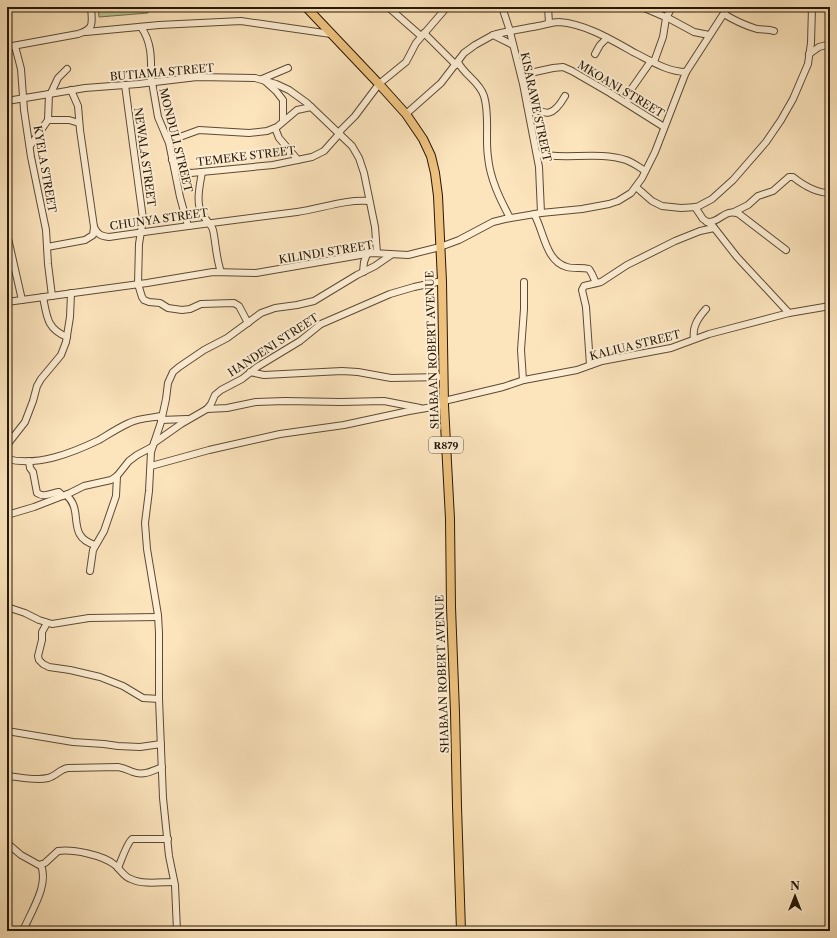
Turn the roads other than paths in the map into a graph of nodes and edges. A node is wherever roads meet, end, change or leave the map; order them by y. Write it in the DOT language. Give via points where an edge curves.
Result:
graph roads {
  1 [pos="91,7"];
  2 [pos="306,7"];
  3 [pos="388,7"];
  4 [pos="447,7"];
  5 [pos="502,7"];
  6 [pos="548,7"];
  7 [pos="642,7"];
  8 [pos="672,7"];
  9 [pos="728,7"];
  10 [pos="812,7"];
  11 [pos="724,14"];
  12 [pos="666,18"];
  13 [pos="549,23"];
  14 [pos="141,27"];
  15 [pos="510,30"];
  16 [pos="86,32"];
  17 [pos="774,32"];
  18 [pos="331,34"];
  19 [pos="423,35"];
  20 [pos="493,35"];
  21 [pos="709,35"];
  22 [pos="607,38"];
  23 [pos="830,44"];
  24 [pos="513,45"];
  25 [pos="15,46"];
  26 [pos="7,47"];
  27 [pos="595,54"];
  28 [pos="809,54"];
  29 [pos="652,62"];
  30 [pos="457,63"];
  31 [pos="288,68"];
  32 [pos="67,69"];
  33 [pos="686,72"];
  34 [pos="520,74"];
  35 [pos="263,79"];
  36 [pos="151,82"];
  37 [pos="379,84"];
  38 [pos="125,85"];
  39 [pos="71,90"];
  40 [pos="50,93"];
  41 [pos="565,96"];
  42 [pos="24,98"];
  43 [pos="7,101"];
  44 [pos="627,103"];
  45 [pos="527,105"];
  46 [pos="311,107"];
  47 [pos="406,114"];
  48 [pos="48,120"];
  49 [pos="283,121"];
  50 [pos="79,123"];
  51 [pos="665,124"];
  52 [pos="275,128"];
  53 [pos="339,132"];
  54 [pos="166,135"];
  55 [pos="30,146"];
  56 [pos="537,154"];
  57 [pos="172,160"];
  58 [pos="298,160"];
  59 [pos="645,171"];
  60 [pos="202,172"];
  61 [pos="636,187"];
  62 [pos="830,193"];
  63 [pos="369,201"];
  64 [pos="695,207"];
  65 [pos="734,212"];
  66 [pos="541,213"];
  67 [pos="534,214"];
  68 [pos="510,218"];
  69 [pos="220,221"];
  70 [pos="707,222"];
  71 [pos="209,223"];
  72 [pos="188,226"];
  73 [pos="94,228"];
  74 [pos="714,228"];
  75 [pos="140,232"];
  76 [pos="213,232"];
  77 [pos="7,234"];
  78 [pos="47,243"];
  79 [pos="440,248"];
  80 [pos="786,250"];
  81 [pos="377,253"];
  82 [pos="367,254"];
  83 [pos="391,254"];
  84 [pos="221,272"];
  85 [pos="363,272"];
  86 [pos="442,281"];
  87 [pos="524,282"];
  88 [pos="596,283"];
  89 [pos="138,284"];
  90 [pos="71,293"];
  91 [pos="52,296"];
  92 [pos="43,297"];
  93 [pos="22,300"];
  94 [pos="7,302"];
  95 [pos="830,306"];
  96 [pos="706,309"];
  97 [pos="789,313"];
  98 [pos="248,323"];
  99 [pos="67,337"];
  100 [pos="694,340"];
  101 [pos="590,365"];
  102 [pos="250,372"];
  103 [pos="444,377"];
  104 [pos="523,380"];
  105 [pos="444,403"];
  106 [pos="207,409"];
  107 [pos="421,409"];
  108 [pos="161,418"];
  109 [pos="189,419"];
  110 [pos="153,445"];
  111 [pos="7,446"];
  112 [pos="7,459"];
  113 [pos="29,461"];
  114 [pos="151,466"];
  115 [pos="117,476"];
  116 [pos="64,496"];
  117 [pos="7,515"];
  118 [pos="96,545"];
  119 [pos="90,571"];
  120 [pos="7,607"];
  121 [pos="158,617"];
  122 [pos="47,623"];
  123 [pos="159,699"];
  124 [pos="7,731"];
  125 [pos="161,744"];
  126 [pos="162,768"];
  127 [pos="7,776"];
  128 [pos="168,838"];
  129 [pos="7,843"];
  130 [pos="40,865"];
  131 [pos="118,868"];
  132 [pos="174,882"];
  133 [pos="23,931"];
  134 [pos="177,931"];
  135 [pos="461,931"];
  1 -- 16 [label="street" via="92,24"];
  2 -- 18 [label="main road, SHABAAN ROBERT AVENUE / R879"];
  3 -- 19 [label="street"];
  4 -- 19 [label="street, TEMEKE STREET"];
  5 -- 15 [label="street, KISARAWE STREET"];
  6 -- 13 [label="street"];
  7 -- 12 [label="street"];
  8 -- 12 [label="street"];
  9 -- 11 [label="street, KILINDI STREET"];
  10 -- 28 [label="street"];
  11 -- 17 [label="street" via="733,20"];
  11 -- 21 [label="street, KILINDI STREET"];
  12 -- 21 [label="street" via="694,32"];
  12 -- 29 [label="street" via="663,37"];
  13 -- 15 [label="street"];
  13 -- 22 [label="street" via="570,24"];
  14 -- 16 [label="street"];
  14 -- 18 [label="street" via="242,21"];
  14 -- 36 [label="street, MONDULI STREET" via="151,50"];
  15 -- 20 [label="street"];
  15 -- 24 [label="street, KISARAWE STREET"];
  16 -- 25 [label="street"];
  18 -- 37 [label="main road, SHABAAN ROBERT AVENUE / R879"];
  19 -- 30 [label="street"];
  19 -- 37 [label="street, TEMEKE STREET" via="406,62"];
  20 -- 24 [label="street"];
  20 -- 30 [label="street" via="464,53"];
  21 -- 33 [label="street, KILINDI STREET"];
  22 -- 27 [label="street"];
  22 -- 29 [label="street"];
  23 -- 28 [label="street" via="819,47"];
  24 -- 34 [label="street, KISARAWE STREET"];
  25 -- 26 [label="street"];
  25 -- 42 [label="street, KYELA STREET"];
  28 -- 64 [label="street" via="808,64 793,99 766,142 733,180 712,199"];
  29 -- 33 [label="street" via="670,70"];
  29 -- 44 [label="street" via="630,91"];
  30 -- 47 [label="street" via="437,86"];
  30 -- 68 [label="street" via="481,88 484,96 488,158 498,196"];
  31 -- 35 [label="street"];
  32 -- 40 [label="street"];
  33 -- 51 [label="street, KILINDI STREET"];
  34 -- 44 [label="street, MKOANI STREET" via="563,67"];
  34 -- 45 [label="street, KISARAWE STREET"];
  35 -- 36 [label="street, BUTIAMA STREET" via="206,76"];
  35 -- 46 [label="street, BUTIAMA STREET" via="283,86"];
  35 -- 49 [label="street" via="283,100"];
  36 -- 38 [label="street, BUTIAMA STREET"];
  36 -- 54 [label="street, MONDULI STREET" via="158,117"];
  37 -- 47 [label="main road, SHABAAN ROBERT AVENUE / R879"];
  37 -- 53 [label="street, TEMEKE STREET" via="355,116"];
  38 -- 39 [label="street, BUTIAMA STREET"];
  38 -- 75 [label="street, NEWALA STREET" via="142,219"];
  39 -- 40 [label="street, BUTIAMA STREET"];
  39 -- 50 [label="street, CHUNYA STREET" via="78,106"];
  40 -- 42 [label="street, BUTIAMA STREET"];
  40 -- 48 [label="street"];
  41 -- 45 [label="street" via="557,108 550,112 541,113"];
  42 -- 43 [label="street, BUTIAMA STREET"];
  42 -- 55 [label="street, KYELA STREET"];
  44 -- 51 [label="street, MKOANI STREET"];
  45 -- 56 [label="street, KISARAWE STREET"];
  46 -- 49 [label="street" via="297,110"];
  46 -- 53 [label="street, BUTIAMA STREET"];
  47 -- 79 [label="main road, SHABAAN ROBERT AVENUE / R879" via="431,156 438,196"];
  48 -- 50 [label="street" via="69,120"];
  48 -- 55 [label="street"];
  49 -- 52 [label="street"];
  50 -- 73 [label="street, CHUNYA STREET"];
  51 -- 59 [label="street, KILINDI STREET"];
  52 -- 54 [label="street" via="258,133 199,130 177,138"];
  52 -- 58 [label="street" via="279,138"];
  53 -- 58 [label="street, TEMEKE STREET" via="328,148 321,153"];
  53 -- 63 [label="street, BUTIAMA STREET" via="359,158"];
  54 -- 57 [label="street, MONDULI STREET"];
  55 -- 78 [label="street, KYELA STREET"];
  56 -- 59 [label="street" via="554,157 614,157"];
  56 -- 66 [label="street, KISARAWE STREET"];
  57 -- 60 [label="street, TEMEKE STREET" via="190,173"];
  57 -- 72 [label="street, MONDULI STREET"];
  58 -- 60 [label="street, TEMEKE STREET"];
  59 -- 61 [label="street, KILINDI STREET"];
  60 -- 71 [label="street" via="200,209"];
  61 -- 64 [label="street" via="662,206"];
  61 -- 66 [label="street, KILINDI STREET" via="626,196 609,204"];
  62 -- 65 [label="street" via="810,188 789,176 773,191 758,196"];
  63 -- 69 [label="street, CHUNYA STREET"];
  63 -- 81 [label="street, BUTIAMA STREET"];
  64 -- 70 [label="street"];
  65 -- 70 [label="street" via="725,214 712,223"];
  65 -- 80 [label="street"];
  66 -- 67 [label="street, KILINDI STREET"];
  67 -- 68 [label="street, KILINDI STREET"];
  67 -- 88 [label="street" via="554,260 568,267 589,269"];
  68 -- 79 [label="street, KILINDI STREET" via="493,222"];
  69 -- 71 [label="street, CHUNYA STREET"];
  69 -- 76 [label="street"];
  70 -- 74 [label="street"];
  71 -- 72 [label="street, CHUNYA STREET"];
  71 -- 76 [label="street"];
  72 -- 75 [label="street, CHUNYA STREET"];
  73 -- 75 [label="street, CHUNYA STREET" via="100,236 109,237"];
  73 -- 78 [label="street" via="90,238"];
  74 -- 88 [label="street" via="670,243"];
  74 -- 97 [label="street"];
  75 -- 89 [label="street, NEWALA STREET"];
  76 -- 84 [label="street"];
  77 -- 93 [label="street"];
  78 -- 91 [label="street, KYELA STREET"];
  79 -- 83 [label="street, KILINDI STREET" via="408,255"];
  79 -- 86 [label="main road, SHABAAN ROBERT AVENUE / R879"];
  81 -- 82 [label="street, KILINDI STREET"];
  81 -- 83 [label="street, KILINDI STREET"];
  82 -- 84 [label="street, KILINDI STREET" via="256,273"];
  82 -- 85 [label="street"];
  83 -- 85 [label="street"];
  84 -- 89 [label="street, KILINDI STREET"];
  85 -- 98 [label="street" via="314,301 266,310"];
  86 -- 102 [label="street, HANDENI STREET" via="396,292 328,321"];
  86 -- 103 [label="main road, SHABAAN ROBERT AVENUE / R879"];
  87 -- 104 [label="street" via="525,304 521,346"];
  88 -- 101 [label="street" via="585,285 582,290"];
  89 -- 90 [label="street, KILINDI STREET"];
  89 -- 98 [label="street" via="144,300 170,308 186,310 201,304 237,304"];
  90 -- 91 [label="street, KILINDI STREET"];
  90 -- 99 [label="street"];
  91 -- 92 [label="street, KILINDI STREET"];
  92 -- 93 [label="street, KILINDI STREET"];
  92 -- 99 [label="street" via="48,321 56,332"];
  93 -- 94 [label="street, KILINDI STREET"];
  95 -- 97 [label="street, KALIUA STREET"];
  96 -- 100 [label="street" via="693,331"];
  97 -- 100 [label="street, KALIUA STREET"];
  98 -- 108 [label="street" via="173,372 168,383"];
  99 -- 111 [label="street" via="61,355 37,386 25,422"];
  100 -- 101 [label="street, KALIUA STREET" via="671,348"];
  101 -- 104 [label="street, KALIUA STREET" via="577,370"];
  102 -- 103 [label="street" via="264,375 326,371 358,372 391,378"];
  102 -- 106 [label="street, HANDENI STREET" via="215,395"];
  103 -- 105 [label="main road, SHABAAN ROBERT AVENUE / R879"];
  104 -- 105 [label="street, KALIUA STREET"];
  105 -- 107 [label="street, KALIUA STREET"];
  105 -- 135 [label="main road, SHABAAN ROBERT AVENUE / R879" via="450,519"];
  106 -- 107 [label="street" via="285,401 384,401"];
  106 -- 109 [label="street, HANDENI STREET"];
  107 -- 114 [label="street, KALIUA STREET" via="344,425 280,434"];
  108 -- 109 [label="street"];
  108 -- 110 [label="street"];
  108 -- 113 [label="street" via="130,422 74,451"];
  109 -- 110 [label="street, HANDENI STREET"];
  110 -- 114 [label="street"];
  110 -- 115 [label="street, HANDENI STREET" via="129,461"];
  112 -- 113 [label="street"];
  113 -- 116 [label="street" via="37,493 42,495 59,492"];
  114 -- 121 [label="street" via="145,523"];
  115 -- 116 [label="street" via="111,480 81,487"];
  115 -- 118 [label="street" via="116,496 104,531"];
  116 -- 117 [label="street"];
  116 -- 118 [label="street" via="69,498 74,507 78,532 87,542"];
  118 -- 119 [label="street"];
  120 -- 122 [label="street"];
  121 -- 122 [label="street" via="90,618"];
  121 -- 123 [label="street"];
  122 -- 123 [label="street" via="42,632 38,656 43,664 49,668 100,677 123,686 143,698"];
  123 -- 125 [label="street"];
  124 -- 125 [label="street" via="73,742 118,746 140,747"];
  125 -- 126 [label="street"];
  126 -- 127 [label="street" via="135,773 118,767 68,768 61,769 47,778"];
  126 -- 128 [label="street"];
  128 -- 131 [label="street" via="132,839"];
  128 -- 132 [label="street"];
  129 -- 130 [label="street" via="21,855"];
  130 -- 131 [label="street" via="55,852 68,850 108,860"];
  130 -- 133 [label="street" via="43,872 42,887"];
  131 -- 132 [label="street" via="131,880"];
  132 -- 134 [label="street"];
}
